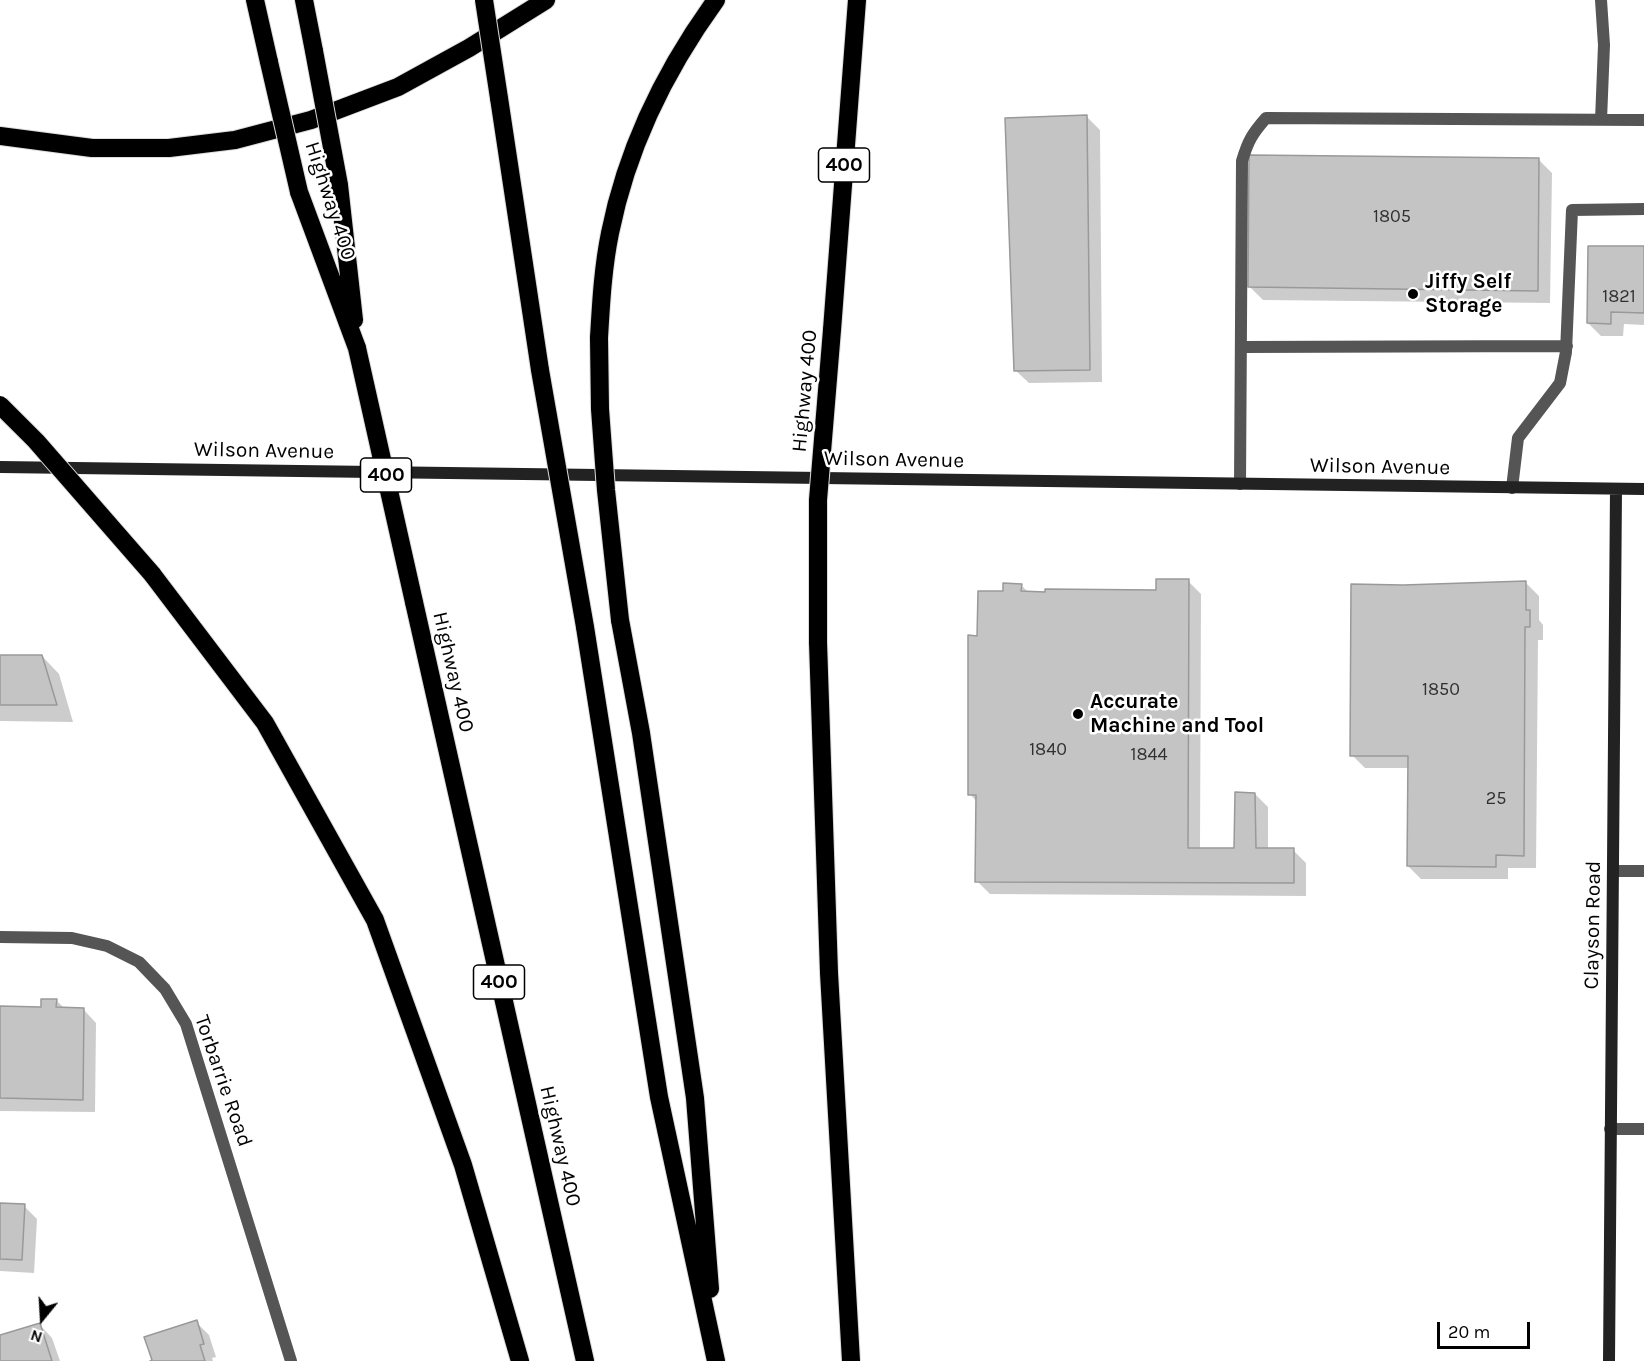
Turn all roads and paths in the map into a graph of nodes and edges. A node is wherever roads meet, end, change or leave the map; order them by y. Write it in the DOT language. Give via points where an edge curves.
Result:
graph roads {
  1 [pos="255,0"];
  2 [pos="304,0"];
  3 [pos="484,0"];
  4 [pos="546,0"];
  5 [pos="716,0"];
  6 [pos="857,0"];
  7 [pos="1601,0"];
  8 [pos="1601,120"];
  9 [pos="1644,120"];
  10 [pos="0,136"];
  11 [pos="1644,209"];
  12 [pos="1567,346"];
  13 [pos="1241,347"];
  14 [pos="357,348"];
  15 [pos="0,405"];
  16 [pos="0,467"];
  17 [pos="1240,484"];
  18 [pos="1512,488"];
  19 [pos="1616,489"];
  20 [pos="1644,489"];
  21 [pos="1614,871"];
  22 [pos="1644,872"];
  23 [pos="0,938"];
  24 [pos="1644,1129"];
  25 [pos="1610,1130"];
  26 [pos="716,1359"];
  27 [pos="291,1361"];
  28 [pos="520,1361"];
  29 [pos="585,1361"];
  30 [pos="851,1361"];
  31 [pos="1609,1361"];
  1 -- 14 [label="highway, Highway 400 / 400, bridge" via="299,192"];
  2 -- 14 [label="highway, bridge" via="339,185"];
  3 -- 26 [label="highway, bridge" via="540,370 659,1096"];
  4 -- 10 [label="highway" via="398,87 311,120 235,140 169,148 93,148"];
  5 -- 26 [label="highway, bridge" via="655,99 625,174 610,232 599,338 605,479 620,620 641,732 695,1098"];
  6 -- 30 [label="highway, Highway 400 / 400, bridge" via="818,500 818,642 829,973"];
  7 -- 8 [label="street"];
  8 -- 9 [label="street"];
  8 -- 13 [label="street" via="1266,118 1253,133 1242,161"];
  11 -- 12 [label="street" via="1572,210"];
  12 -- 13 [label="street"];
  12 -- 18 [label="street" via="1560,383 1518,438"];
  13 -- 17 [label="street"];
  14 -- 29 [label="highway, Highway 400 / 400, bridge"];
  15 -- 28 [label="highway, bridge" via="152,574 265,723 375,920 464,1165"];
  16 -- 17 [label="main road, Wilson Avenue"];
  17 -- 18 [label="main road, Wilson Avenue"];
  18 -- 19 [label="main road, Wilson Avenue"];
  19 -- 20 [label="main road, Wilson Avenue"];
  19 -- 21 [label="main road, Clayson Road"];
  21 -- 22 [label="street"];
  21 -- 25 [label="main road, Clayson Road"];
  23 -- 27 [label="street, Torbarrie Road" via="72,939 107,946 139,962 165,990 186,1024"];
  24 -- 25 [label="street"];
  25 -- 31 [label="main road, Clayson Road"];
}
